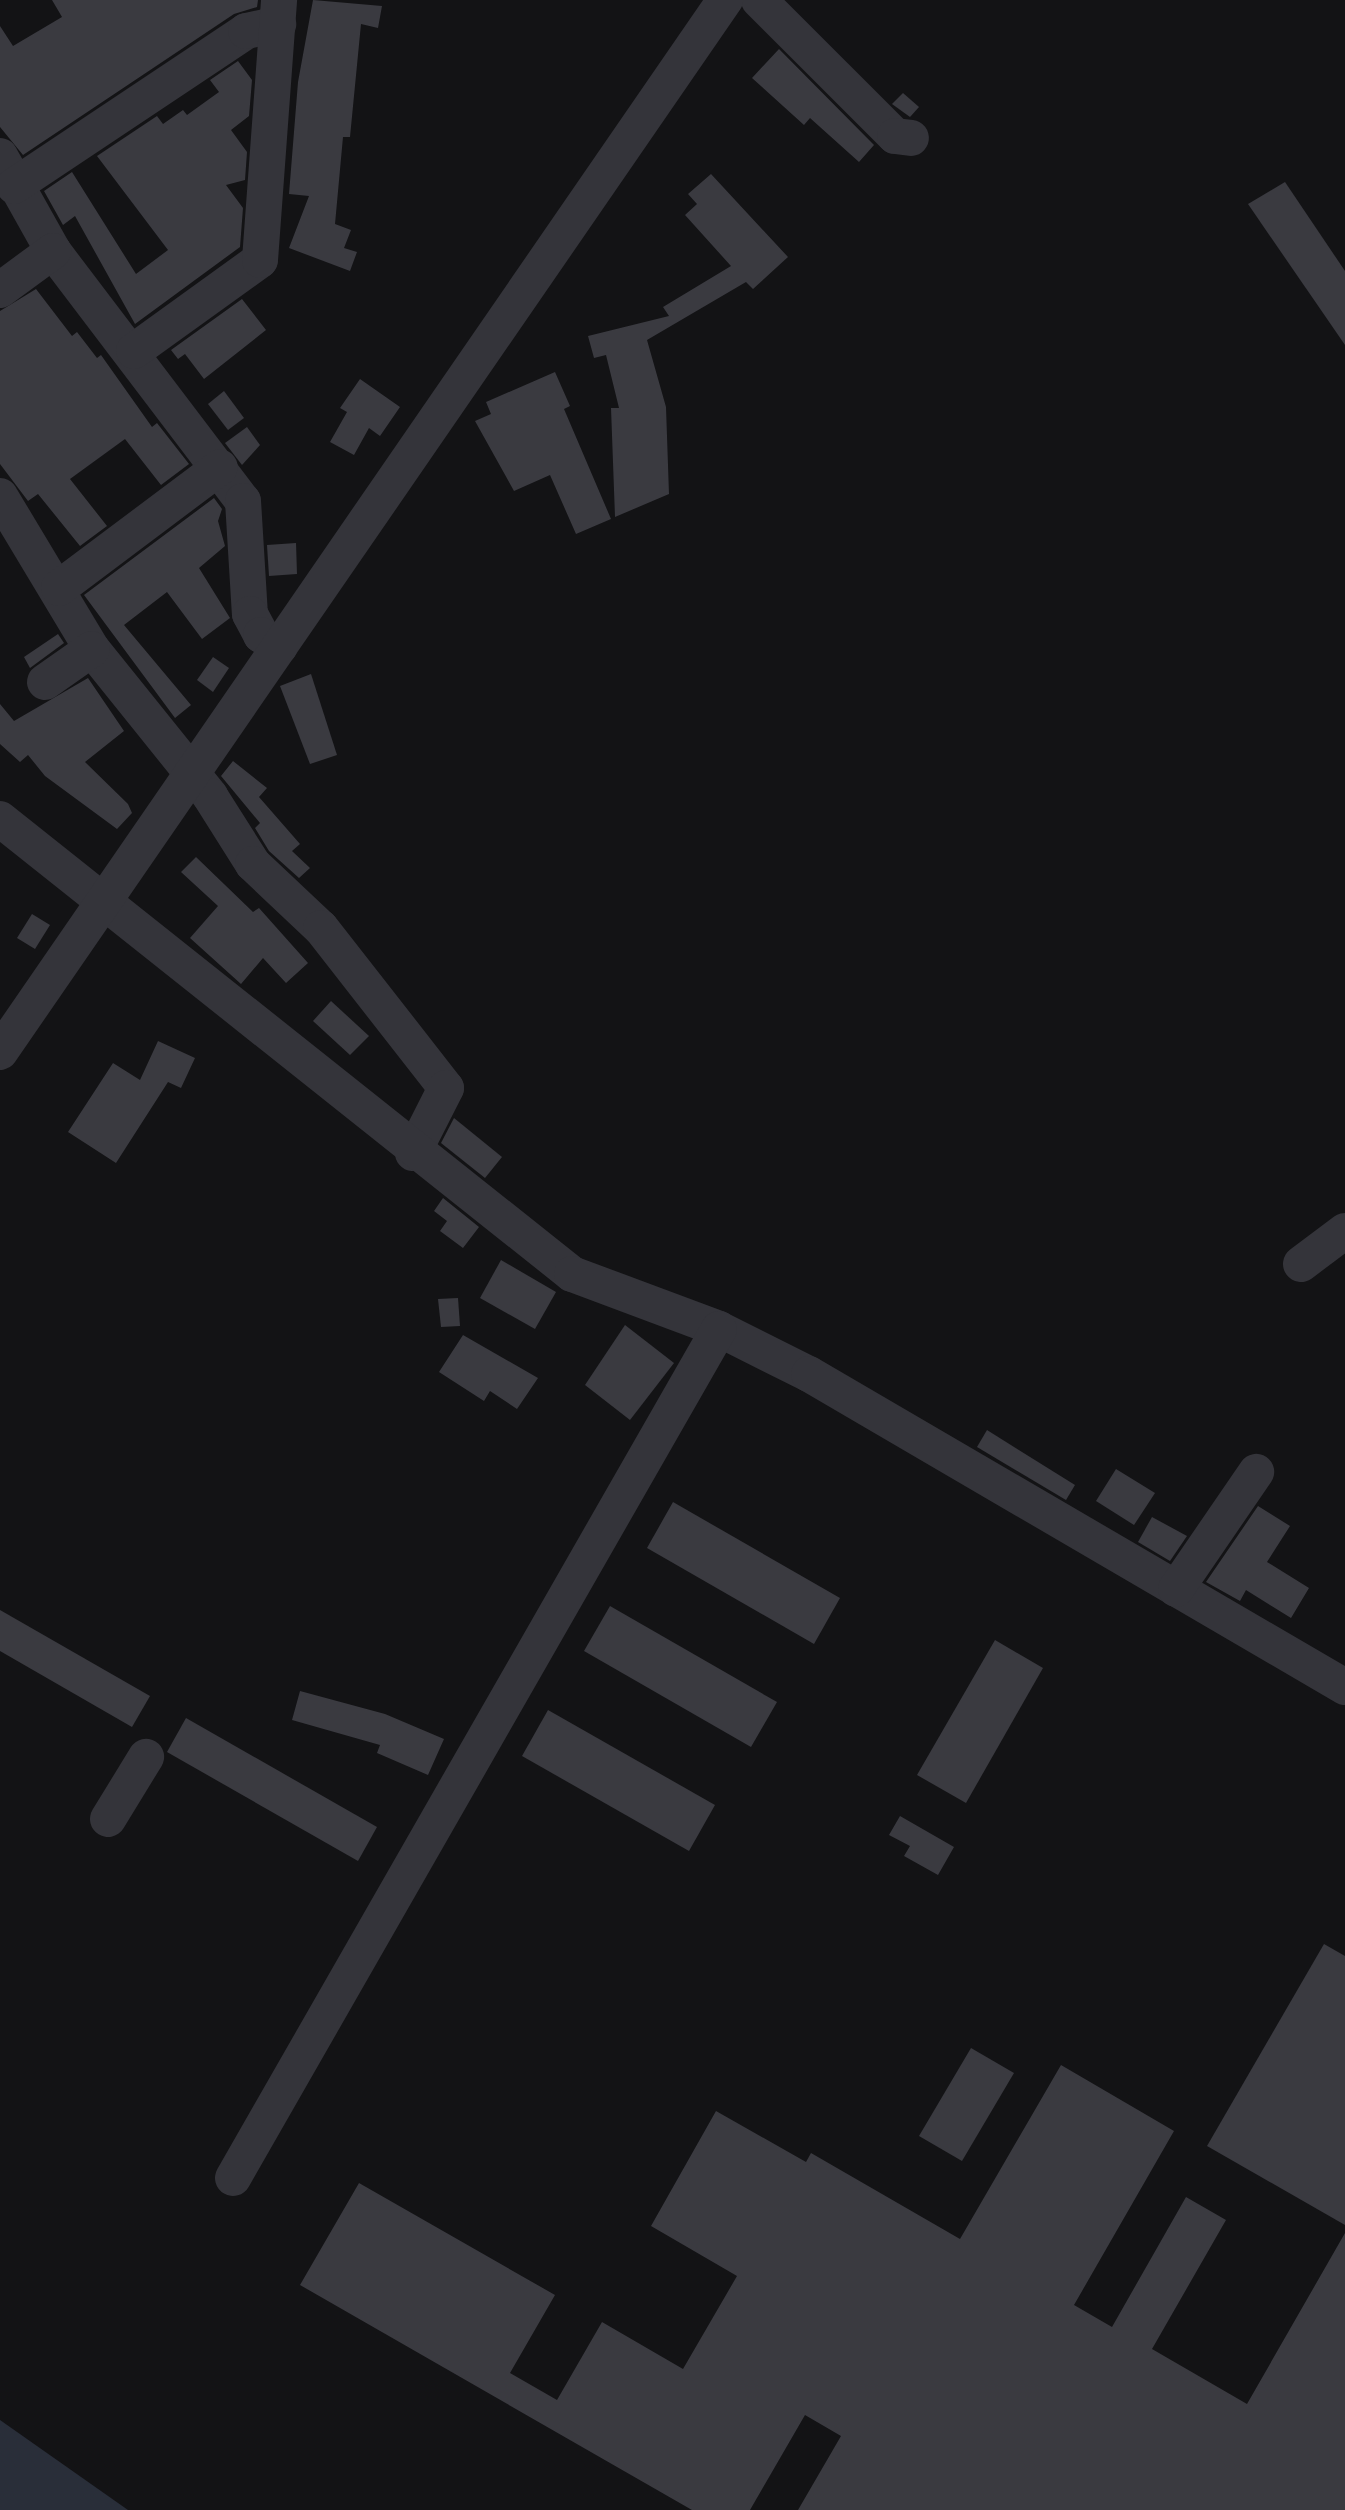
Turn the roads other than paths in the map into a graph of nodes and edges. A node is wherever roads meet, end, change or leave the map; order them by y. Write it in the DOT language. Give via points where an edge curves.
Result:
graph roads {
  1 [pos="725,0"];
  2 [pos="759,0"];
  3 [pos="278,12"];
  4 [pos="911,138"];
  5 [pos="7,171"];
  6 [pos="53,251"];
  7 [pos="0,290"];
  8 [pos="134,351"];
  9 [pos="220,467"];
  10 [pos="0,496"];
  11 [pos="59,588"];
  12 [pos="280,647"];
  13 [pos="92,649"];
  14 [pos="45,682"];
  15 [pos="189,773"];
  16 [pos="0,819"];
  17 [pos="106,902"];
  18 [pos="0,1052"];
  19 [pos="413,1153"];
  20 [pos="1345,1231"];
  21 [pos="1301,1264"];
  22 [pos="719,1329"];
  23 [pos="1256,1472"];
  24 [pos="1176,1589"];
  25 [pos="1345,1687"];
  26 [pos="146,1757"];
  27 [pos="108,1819"];
  28 [pos="233,2178"];
  1 -- 12 [label="street"];
  2 -- 4 [label="street" via="895,136"];
  3 -- 5 [label="street"];
  3 -- 8 [label="street" via="260,260"];
  5 -- 6 [label="street"];
  6 -- 7 [label="street"];
  6 -- 8 [label="street"];
  8 -- 9 [label="street"];
  9 -- 11 [label="street"];
  9 -- 12 [label="street" via="243,501 250,614 261,635"];
  10 -- 11 [label="street"];
  11 -- 13 [label="street"];
  12 -- 15 [label="street"];
  13 -- 14 [label="street"];
  13 -- 15 [label="street"];
  15 -- 17 [label="street"];
  15 -- 19 [label="street" via="253,864 321,928 446,1088"];
  16 -- 17 [label="street"];
  17 -- 18 [label="street"];
  17 -- 19 [label="street"];
  19 -- 22 [label="street" via="572,1274"];
  20 -- 21 [label="street"];
  22 -- 24 [label="street" via="809,1374"];
  22 -- 28 [label="street"];
  23 -- 24 [label="street"];
  24 -- 25 [label="street"];
  26 -- 27 [label="street"];
}
